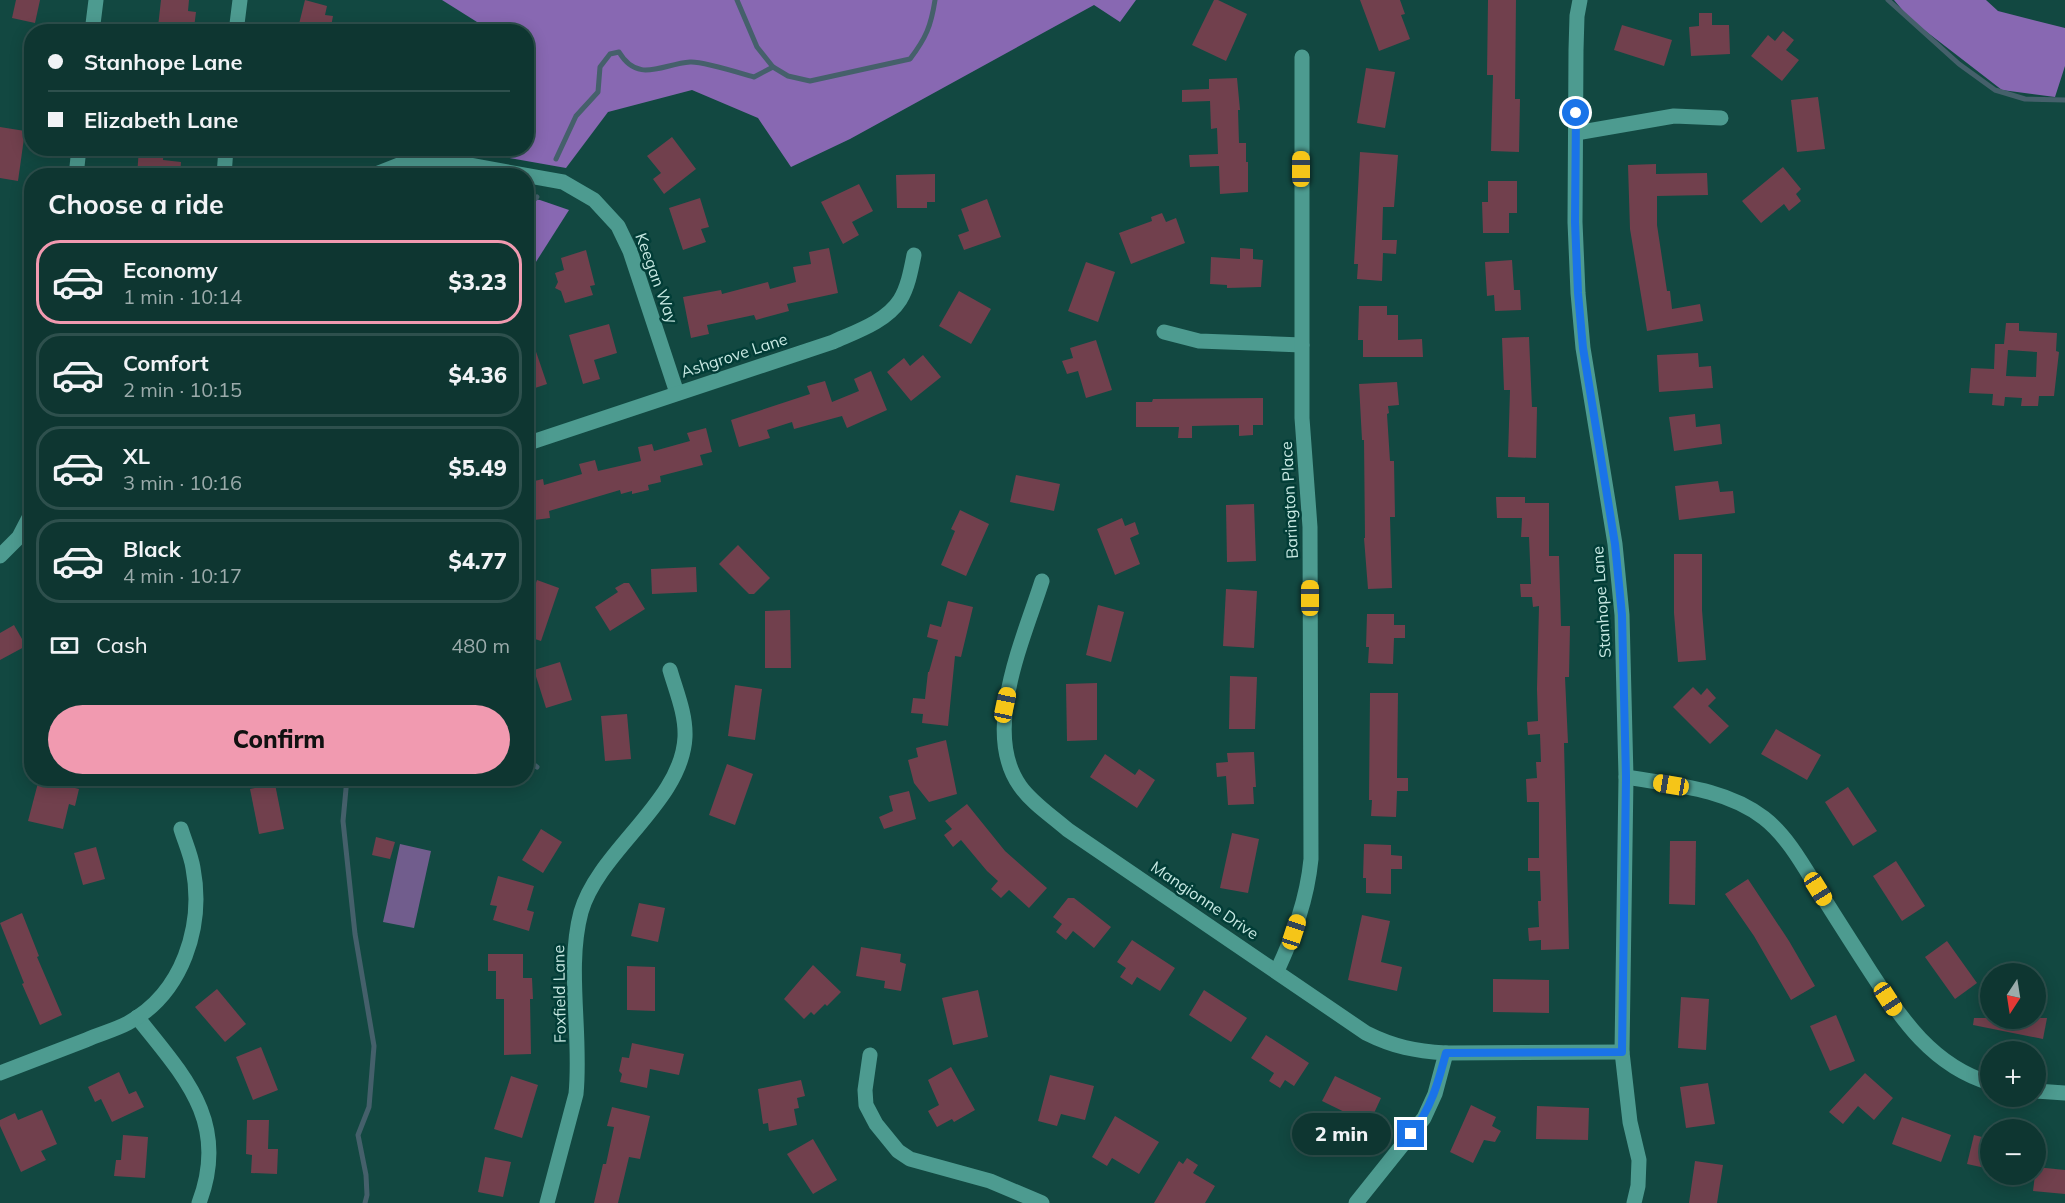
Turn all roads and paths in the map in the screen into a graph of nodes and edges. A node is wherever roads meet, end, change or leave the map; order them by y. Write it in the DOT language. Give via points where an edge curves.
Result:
graph roads {
  1 [pos="96,0"];
  2 [pos="240,0"];
  3 [pos="1580,0"];
  4 [pos="93,24"];
  5 [pos="237,24"];
  6 [pos="1302,57"];
  7 [pos="1721,118"];
  8 [pos="1576,134"];
  9 [pos="391,168"];
  10 [pos="486,168"];
  11 [pos="534,177"];
  12 [pos="914,255"];
  13 [pos="1164,332"];
  14 [pos="1302,345"];
  15 [pos="677,393"];
  16 [pos="534,441"];
  17 [pos="24,527"];
  18 [pos="0,556"];
  19 [pos="1042,581"];
  20 [pos="670,670"];
  21 [pos="1626,777"];
  22 [pos="181,829"];
  23 [pos="1277,971"];
  24 [pos="137,1017"];
  25 [pos="1622,1052"];
  26 [pos="1446,1053"];
  27 [pos="870,1055"];
  28 [pos="0,1073"];
  29 [pos="1980,1079"];
  30 [pos="2046,1092"];
  31 [pos="2065,1093"];
  32 [pos="199,1203"];
  33 [pos="547,1203"];
  34 [pos="1042,1203"];
  35 [pos="1356,1203"];
  36 [pos="1634,1203"];
  1 -- 4 [label="street"];
  2 -- 5 [label="street"];
  3 -- 8 [label="street, Stanhope Lane"];
  6 -- 14 [label="street, Barington Place"];
  7 -- 8 [label="street" via="1674,116"];
  8 -- 21 [label="street, Stanhope Lane" via="1578,293 1583,348 1615,544 1622,615"];
  9 -- 10 [label="street, Keegan Way" via="409,161 436,159"];
  11 -- 15 [label="street, Keegan Way" via="563,182 594,200 618,226"];
  12 -- 15 [label="street, Ashgrove Lane" via="900,301 885,316 832,342"];
  13 -- 14 [label="street" via="1199,341"];
  14 -- 23 [label="street, Barington Place" via="1302,418 1310,527 1311,859 1303,907"];
  15 -- 16 [label="street, Ashgrove Lane"];
  17 -- 18 [label="street"];
  19 -- 23 [label="street, Mangionne Drive" via="1005,705 1004,740 1012,773 1020,787 1068,830"];
  20 -- 33 [label="street, Foxfield Lane" via="683,713 685,735 680,762 663,794 590,890 575,940 576,1094"];
  21 -- 25 [label="street, Stanhope Lane"];
  21 -- 29 [label="street" via="1727,797 1765,818 1805,869 1905,1023 1935,1053"];
  22 -- 24 [label="street" via="193,867 196,893 192,936 169,986"];
  23 -- 26 [label="street, Mangionne Drive" via="1388,1044"];
  24 -- 28 [label="street"];
  24 -- 32 [label="street" via="188,1082 206,1122 209,1164"];
  25 -- 26 [label="street, Mangionne Drive"];
  25 -- 36 [label="street, Stanhope Lane" via="1639,1160"];
  26 -- 35 [label="street" via="1424,1118"];
  27 -- 34 [label="street" via="866,1106 898,1151 910,1159 990,1181"];
  30 -- 31 [label="street"];
}
